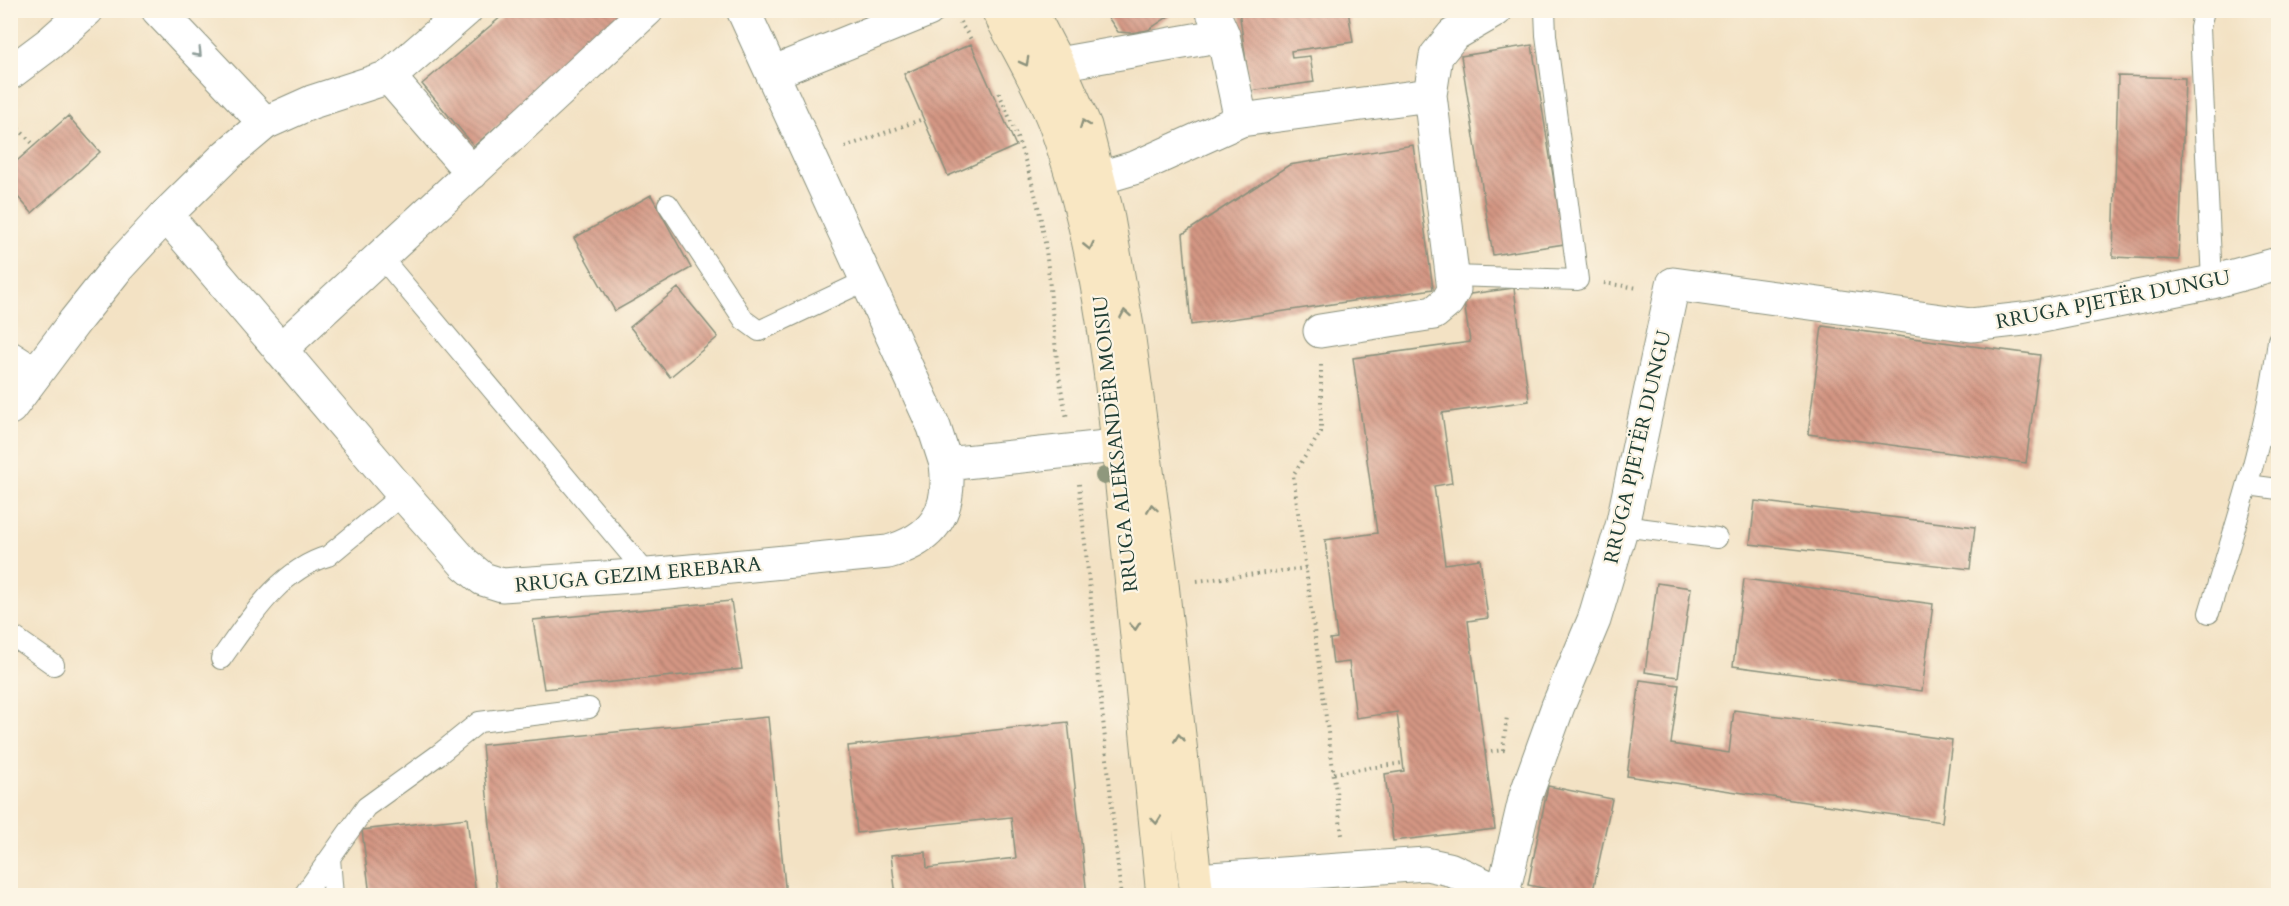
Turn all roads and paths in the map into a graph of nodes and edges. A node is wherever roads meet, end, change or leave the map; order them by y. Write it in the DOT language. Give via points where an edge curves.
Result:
graph roads {
  1 [pos="87,10"];
  2 [pos="158,10"];
  3 [pos="466,10"];
  4 [pos="647,10"];
  5 [pos="743,10"];
  6 [pos="928,10"];
  7 [pos="998,10"];
  8 [pos="1030,10"];
  9 [pos="1496,10"];
  10 [pos="1545,10"];
  11 [pos="2204,10"];
  12 [pos="1218,23"];
  13 [pos="1058,64"];
  14 [pos="10,73"];
  15 [pos="772,73"];
  16 [pos="389,77"];
  17 [pos="1430,95"];
  18 [pos="923,119"];
  19 [pos="10,120"];
  20 [pos="1241,120"];
  21 [pos="265,123"];
  22 [pos="35,146"];
  23 [pos="812,159"];
  24 [pos="472,172"];
  25 [pos="1100,178"];
  26 [pos="668,204"];
  27 [pos="166,215"];
  28 [pos="381,257"];
  29 [pos="2278,271"];
  30 [pos="1452,276"];
  31 [pos="867,280"];
  32 [pos="1578,280"];
  33 [pos="2212,282"];
  34 [pos="1671,293"];
  35 [pos="1320,331"];
  36 [pos="2278,340"];
  37 [pos="280,350"];
  38 [pos="23,366"];
  39 [pos="10,408"];
  40 [pos="1131,444"];
  41 [pos="946,464"];
  42 [pos="2248,485"];
  43 [pos="2278,489"];
  44 [pos="403,494"];
  45 [pos="1622,526"];
  46 [pos="1717,538"];
  47 [pos="1306,568"];
  48 [pos="648,575"];
  49 [pos="1189,582"];
  50 [pos="2208,613"];
  51 [pos="10,633"];
  52 [pos="221,658"];
  53 [pos="54,665"];
  54 [pos="589,708"];
  55 [pos="1507,716"];
  56 [pos="1513,748"];
  57 [pos="1503,750"];
  58 [pos="1485,752"];
  59 [pos="1403,763"];
  60 [pos="1334,773"];
  61 [pos="330,858"];
  62 [pos="1347,868"];
  63 [pos="1196,888"];
  64 [pos="1505,895"];
  65 [pos="303,896"];
  66 [pos="333,896"];
  67 [pos="1163,896"];
  68 [pos="1226,896"];
  1 -- 14 [label="street"];
  2 -- 21 [label="street, one-way"];
  3 -- 16 [label="street"];
  4 -- 24 [label="street"];
  5 -- 15 [label="street, RRUGA GEZIM EREBARA"];
  6 -- 15 [label="street"];
  7 -- 40 [label="main road, RRUGA ALEKSANDËR MOISIU, one-way" via="1039,87 1068,163"];
  8 -- 13 [label="main road, RRUGA ALEKSANDËR MOISIU"];
  9 -- 17 [label="street" via="1453,35 1436,56"];
  10 -- 32 [label="lane"];
  11 -- 33 [label="lane" via="2200,28"];
  12 -- 13 [label="street"];
  12 -- 20 [label="street"];
  25 -- 13 [label="main road, RRUGA ALEKSANDËR MOISIU, one-way" via="1085,126"];
  15 -- 23 [label="street, RRUGA GEZIM EREBARA"];
  16 -- 21 [label="street" via="312,102"];
  16 -- 24 [label="street"];
  17 -- 20 [label="street"];
  17 -- 30 [label="street"];
  18 -- 23 [label="path"];
  19 -- 22 [label="path"];
  20 -- 25 [label="street" via="1137,167"];
  21 -- 27 [label="street"];
  23 -- 31 [label="street, RRUGA GEZIM EREBARA"];
  24 -- 28 [label="street"];
  40 -- 25 [label="main road, RRUGA ALEKSANDËR MOISIU, one-way" via="1128,332"];
  26 -- 31 [label="lane" via="744,320 759,331"];
  27 -- 37 [label="street, RRUGA GEZIM EREBARA"];
  27 -- 38 [label="street"];
  28 -- 37 [label="street"];
  28 -- 48 [label="lane"];
  29 -- 33 [label="street, RRUGA PJETËR DUNGU"];
  30 -- 32 [label="lane"];
  30 -- 35 [label="street" via="1454,290 1434,314"];
  31 -- 41 [label="street, RRUGA GEZIM EREBARA" via="934,427"];
  32 -- 34 [label="path"];
  33 -- 34 [label="street, RRUGA PJETËR DUNGU" via="2032,318 1971,325 1673,284"];
  34 -- 45 [label="street, RRUGA PJETËR DUNGU"];
  35 -- 47 [label="path" via="1321,432 1293,475"];
  36 -- 42 [label="lane" via="2273,385"];
  37 -- 44 [label="street, RRUGA GEZIM EREBARA"];
  38 -- 39 [label="street"];
  40 -- 41 [label="street"];
  63 -- 40 [label="main road, RRUGA ALEKSANDËR MOISIU, one-way" via="1160,566"];
  40 -- 67 [label="main road, RRUGA ALEKSANDËR MOISIU, one-way"];
  41 -- 48 [label="street, RRUGA GEZIM EREBARA" via="946,503 926,536 908,547"];
  42 -- 43 [label="lane"];
  42 -- 50 [label="lane"];
  44 -- 48 [label="street, RRUGA GEZIM EREBARA" via="483,579 502,585"];
  44 -- 52 [label="lane" via="328,556 314,560 285,580 254,613"];
  45 -- 46 [label="lane"];
  45 -- 64 [label="street, RRUGA PJETËR DUNGU" via="1594,621 1526,795"];
  47 -- 49 [label="path"];
  47 -- 60 [label="path"];
  51 -- 53 [label="lane"];
  54 -- 61 [label="lane" via="479,722 366,807"];
  55 -- 57 [label="path"];
  56 -- 57 [label="path"];
  57 -- 58 [label="path"];
  59 -- 60 [label="path"];
  60 -- 62 [label="path"];
  61 -- 65 [label="lane"];
  61 -- 66 [label="lane"];
  62 -- 63 [label="street, RRUGA PJETËR DUNGU"];
  62 -- 64 [label="street, RRUGA PJETËR DUNGU" via="1426,864 1449,869"];
  63 -- 68 [label="lane"];
}
